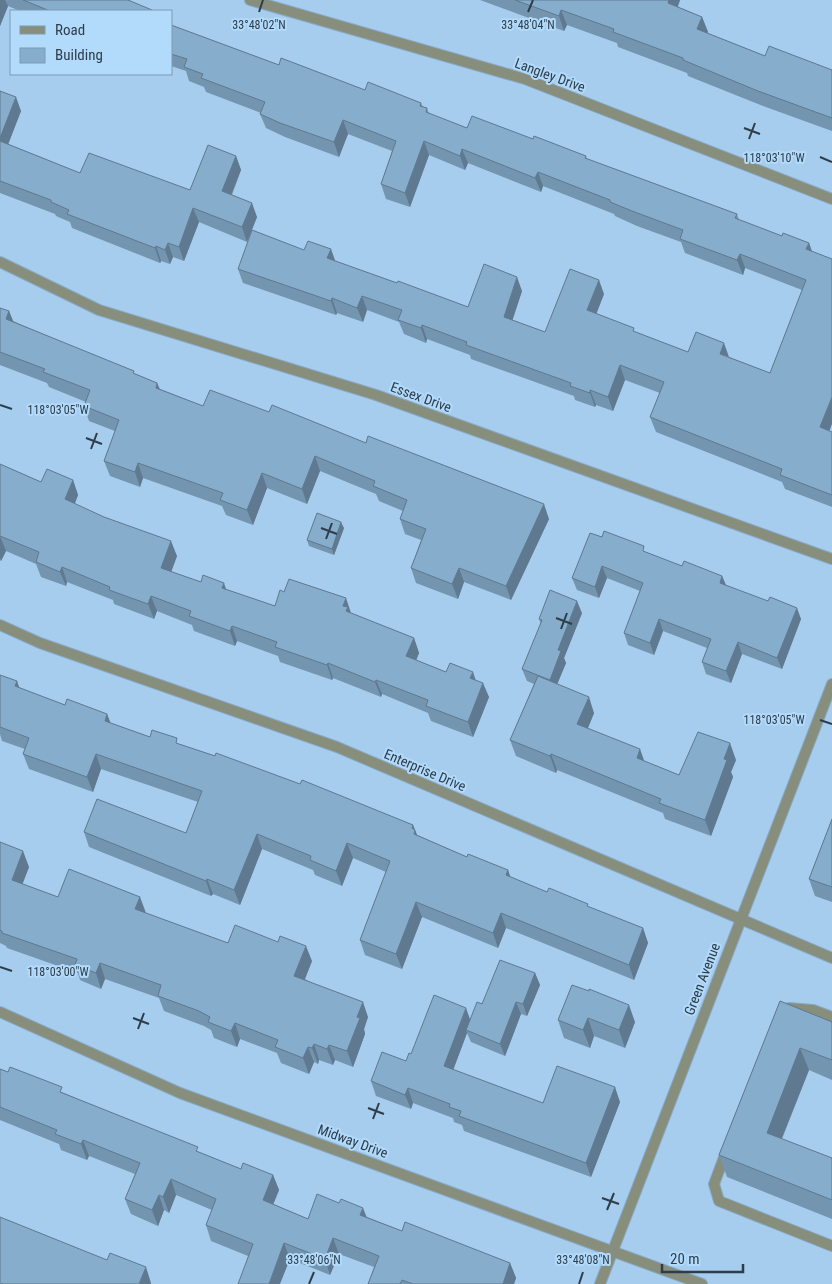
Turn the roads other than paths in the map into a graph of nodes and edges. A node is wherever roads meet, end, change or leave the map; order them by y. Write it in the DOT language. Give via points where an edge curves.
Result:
graph roads {
  1 [pos="250,0"];
  2 [pos="832,199"];
  3 [pos="0,262"];
  4 [pos="832,559"];
  5 [pos="0,625"];
  6 [pos="832,684"];
  7 [pos="740,920"];
  8 [pos="832,958"];
  9 [pos="0,1012"];
  10 [pos="783,1014"];
  11 [pos="832,1017"];
  12 [pos="731,1138"];
  13 [pos="832,1246"];
  14 [pos="613,1250"];
  15 [pos="600,1284"];
  16 [pos="702,1284"];
  1 -- 2 [label="street, Langley Drive" via="525,79"];
  3 -- 4 [label="street, Essex Drive" via="99,310 376,395"];
  5 -- 7 [label="street, Enterprise Drive" via="40,643 337,747"];
  6 -- 7 [label="street, Green Avenue"];
  7 -- 8 [label="street, Enterprise Drive"];
  7 -- 14 [label="street, Green Avenue"];
  9 -- 14 [label="street, Midway Drive" via="180,1093"];
  10 -- 11 [label="street" via="790,1008 813,1010"];
  12 -- 13 [label="street" via="714,1184 720,1202"];
  14 -- 15 [label="street, Green Avenue"];
  14 -- 16 [label="street, Midway Drive"];
}
